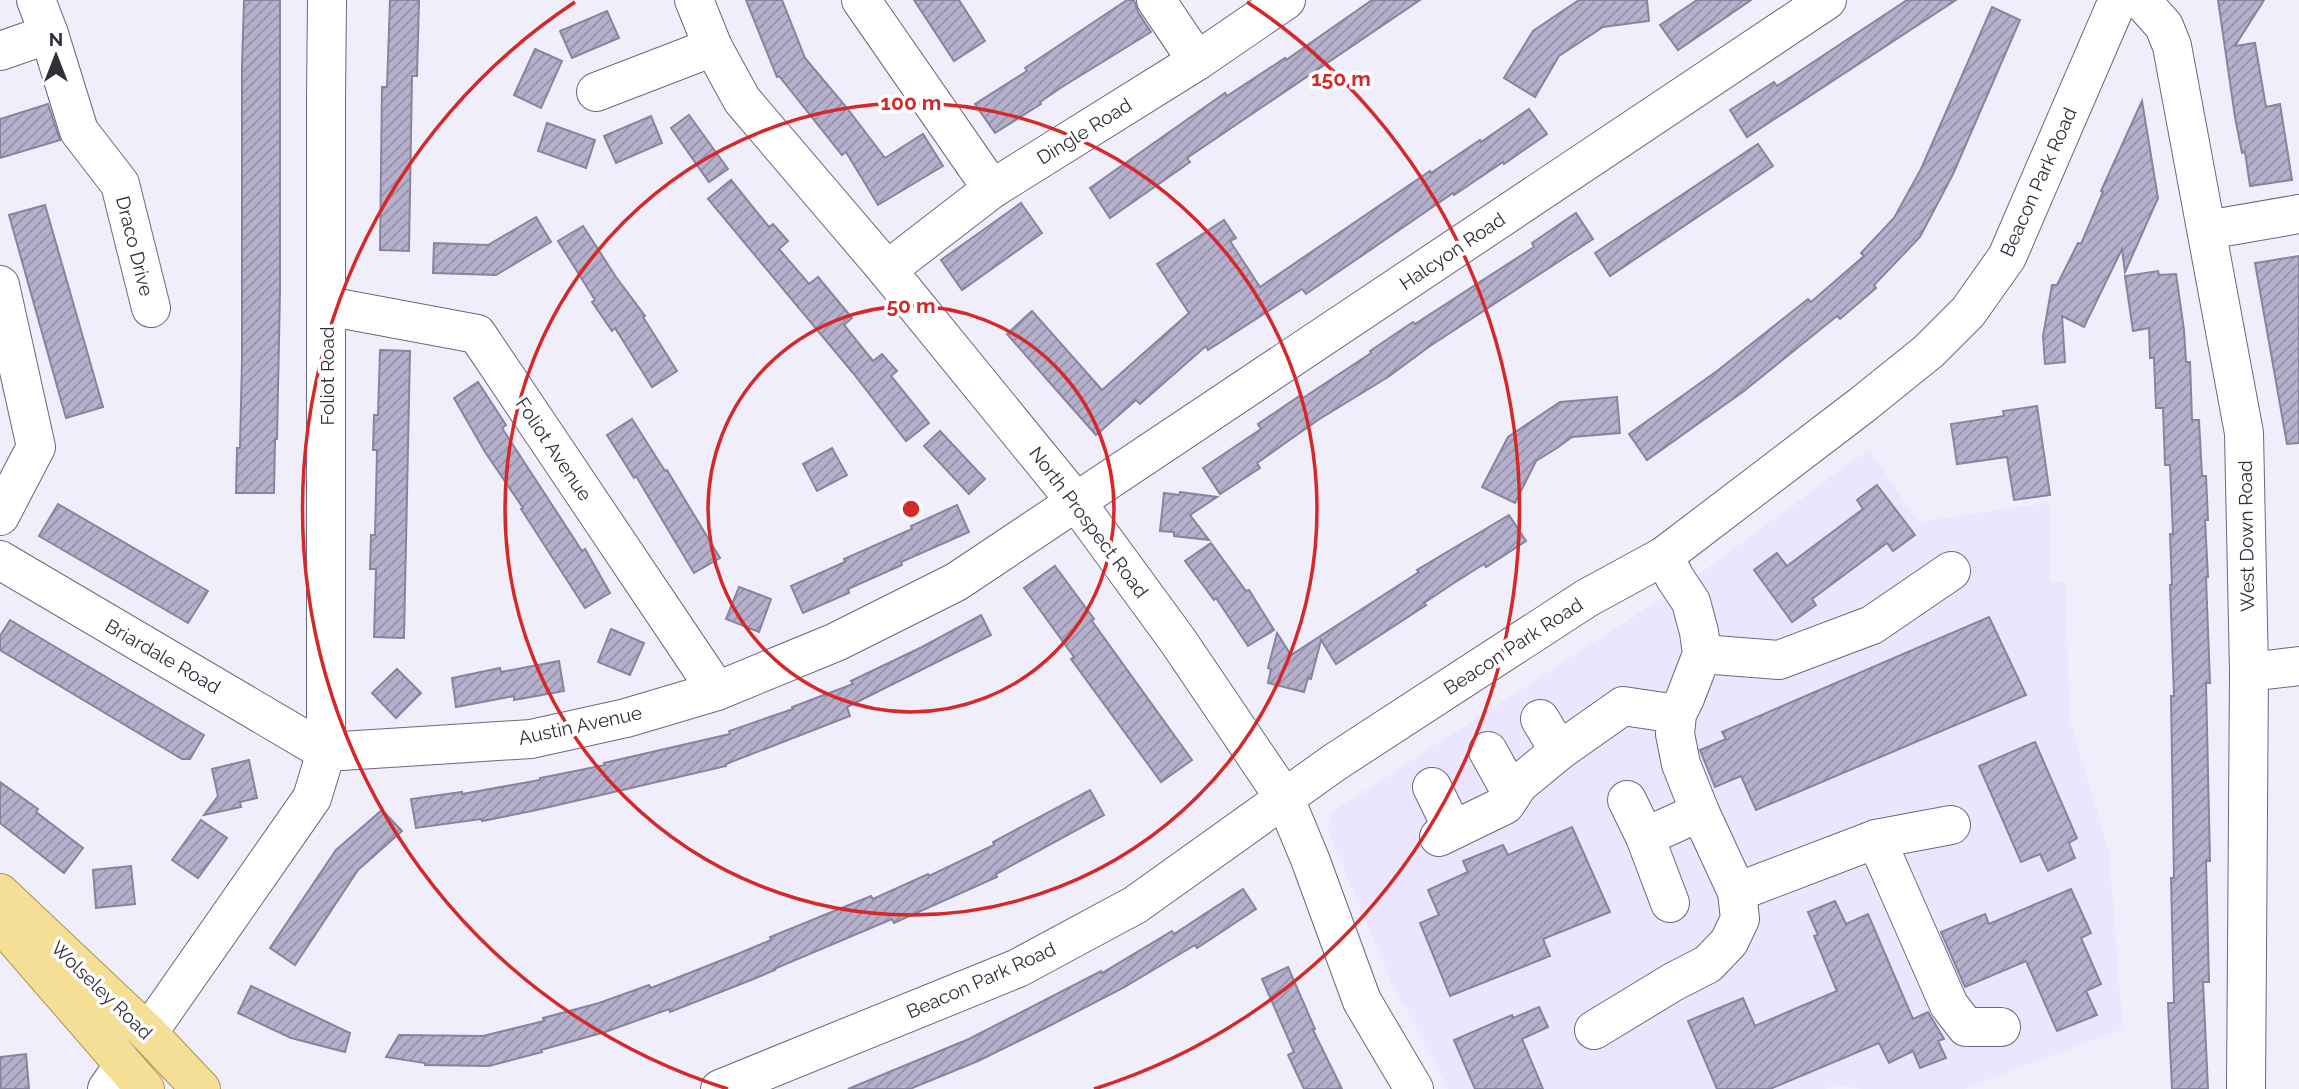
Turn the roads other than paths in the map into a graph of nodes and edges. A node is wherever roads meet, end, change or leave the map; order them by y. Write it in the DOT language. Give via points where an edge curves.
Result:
graph roads {
  1 [pos="327,0"];
  2 [pos="694,0"];
  3 [pos="861,0"];
  4 [pos="1156,0"];
  5 [pos="1286,0"];
  6 [pos="1827,0"];
  7 [pos="2118,0"];
  8 [pos="2141,0"];
  9 [pos="43,17"];
  10 [pos="713,47"];
  11 [pos="0,51"];
  12 [pos="1197,61"];
  13 [pos="596,92"];
  14 [pos="992,188"];
  15 [pos="2299,214"];
  16 [pos="2207,230"];
  17 [pos="887,270"];
  18 [pos="0,285"];
  19 [pos="327,306"];
  20 [pos="151,308"];
  21 [pos="1077,503"];
  22 [pos="0,516"];
  23 [pos="1664,556"];
  24 [pos="0,560"];
  25 [pos="1951,571"];
  26 [pos="1702,654"];
  27 [pos="2299,666"];
  28 [pos="2249,672"];
  29 [pos="717,691"];
  30 [pos="1676,714"];
  31 [pos="1540,719"];
  32 [pos="1488,751"];
  33 [pos="1559,751"];
  34 [pos="326,752"];
  35 [pos="1432,787"];
  36 [pos="1512,794"];
  37 [pos="1284,799"];
  38 [pos="1627,800"];
  39 [pos="1700,812"];
  40 [pos="1951,825"];
  41 [pos="1645,837"];
  42 [pos="1876,839"];
  43 [pos="1737,892"];
  44 [pos="0,893"];
  45 [pos="1670,903"];
  46 [pos="0,922"];
  47 [pos="2001,1027"];
  48 [pos="1594,1030"];
  49 [pos="148,1033"];
  50 [pos="125,1081"];
  51 [pos="201,1089"];
  52 [pos="720,1089"];
  53 [pos="1414,1089"];
  54 [pos="2246,1089"];
  1 -- 19 [label="street, Foliot Road"];
  2 -- 10 [label="street, North Prospect Road"];
  3 -- 14 [label="street"];
  4 -- 12 [label="street"];
  5 -- 12 [label="street, Dingle Road"];
  6 -- 21 [label="street, Halcyon Road"];
  7 -- 23 [label="street, Beacon Park Road" via="2007,257 1968,312 1929,351 1862,405"];
  8 -- 16 [label="street, West Down Road" via="2164,26 2172,46"];
  9 -- 11 [label="street, Draco Drive"];
  9 -- 20 [label="street, Draco Drive" via="79,131 120,184"];
  10 -- 13 [label="street"];
  10 -- 17 [label="street, North Prospect Road" via="742,100"];
  12 -- 14 [label="street, Dingle Road"];
  14 -- 17 [label="street, Dingle Road"];
  15 -- 16 [label="street"];
  16 -- 28 [label="street, West Down Road" via="2244,433"];
  17 -- 21 [label="street, North Prospect Road"];
  18 -- 22 [label="street" via="36,447"];
  19 -- 29 [label="street, Foliot Avenue" via="477,334"];
  19 -- 34 [label="street, Foliot Road"];
  21 -- 29 [label="street, Austin Avenue" via="956,582 836,642"];
  21 -- 37 [label="street, North Prospect Road" via="1178,641"];
  23 -- 26 [label="street" via="1691,602"];
  23 -- 37 [label="street, Beacon Park Road" via="1587,598"];
  24 -- 34 [label="street, Briardale Road"];
  25 -- 26 [label="street" via="1872,625 1779,660"];
  26 -- 30 [label="street"];
  27 -- 28 [label="street"];
  28 -- 54 [label="street, West Down Road"];
  29 -- 34 [label="street, Austin Avenue" via="531,739"];
  30 -- 33 [label="street" via="1623,706"];
  30 -- 39 [label="street" via="1681,764"];
  31 -- 33 [label="street"];
  32 -- 36 [label="street"];
  33 -- 36 [label="street"];
  34 -- 49 [label="street" via="312,798"];
  35 -- 36 [label="street" via="1446,834 1505,805"];
  37 -- 52 [label="street, Beacon Park Road" via="1135,905 1018,968"];
  37 -- 53 [label="street, North Prospect Road" via="1362,1001"];
  38 -- 41 [label="street"];
  39 -- 41 [label="street"];
  39 -- 43 [label="street"];
  40 -- 42 [label="street"];
  41 -- 45 [label="street"];
  42 -- 43 [label="street"];
  42 -- 47 [label="street" via="1949,1005 1966,1027"];
  43 -- 48 [label="street" via="1740,919 1729,942 1708,964"];
  44 -- 49 [label="main road, Wolseley Road"];
  46 -- 50 [label="main road, Wolseley Road"];
  49 -- 51 [label="main road, Wolseley Road"];
}
